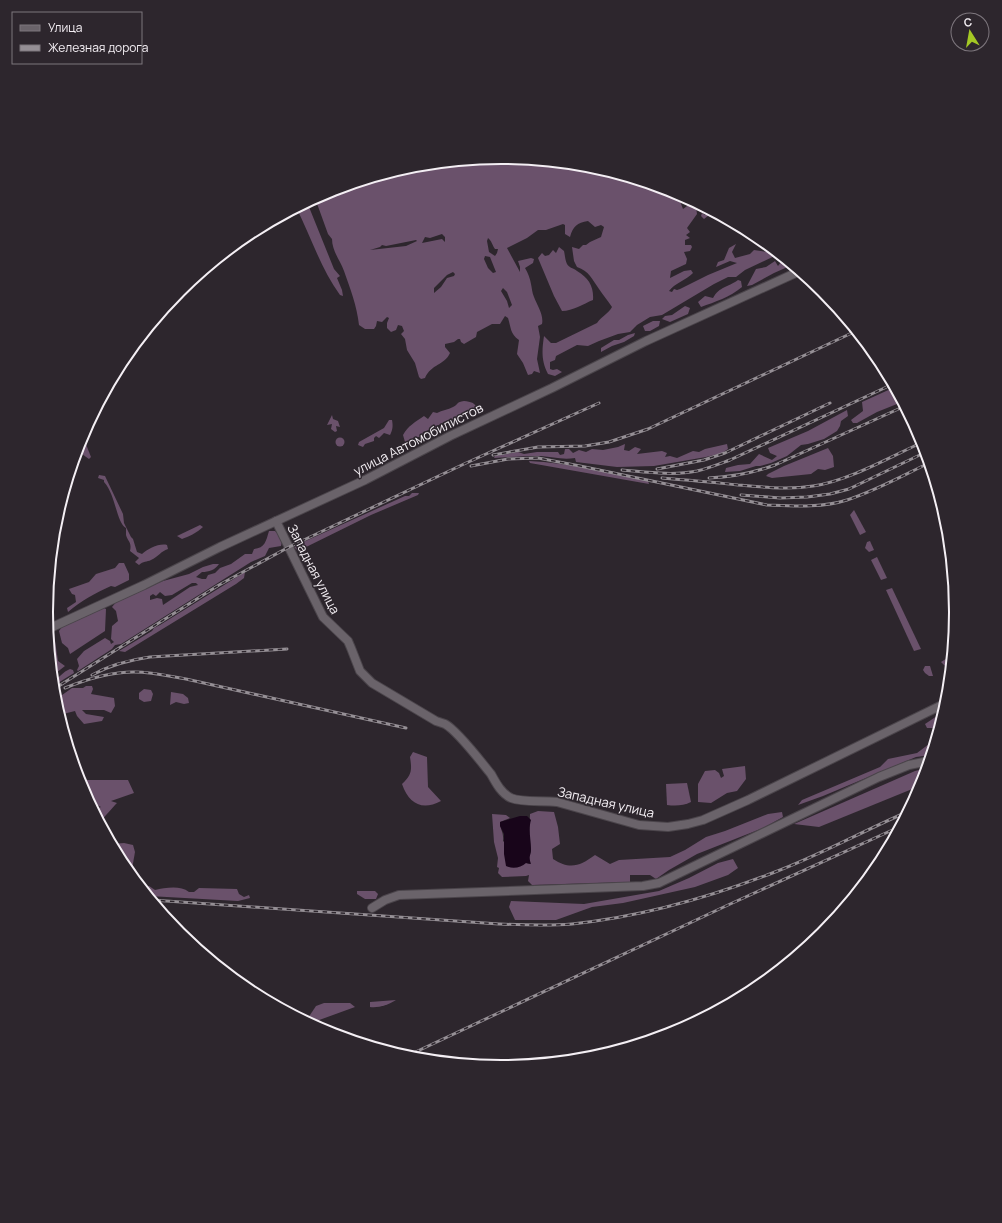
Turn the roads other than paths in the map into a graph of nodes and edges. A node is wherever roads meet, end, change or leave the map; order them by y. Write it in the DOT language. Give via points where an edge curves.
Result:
graph roads {
  1 [pos="794,274"];
  2 [pos="276,521"];
  3 [pos="53,626"];
  4 [pos="938,707"];
  5 [pos="923,762"];
  6 [pos="372,908"];
  1 -- 2 [label="street, улица Автомобилистов" via="646,342"];
  2 -- 3 [label="street, улица Автомобилистов"];
  2 -- 4 [label="street, Западная улица" via="323,617 348,641 360,671 379,687 450,728 501,790 511,798 560,802 640,825 668,827 688,824 748,800"];
  5 -- 6 [label="street" via="879,777 659,883 643,886 399,895"];
}
